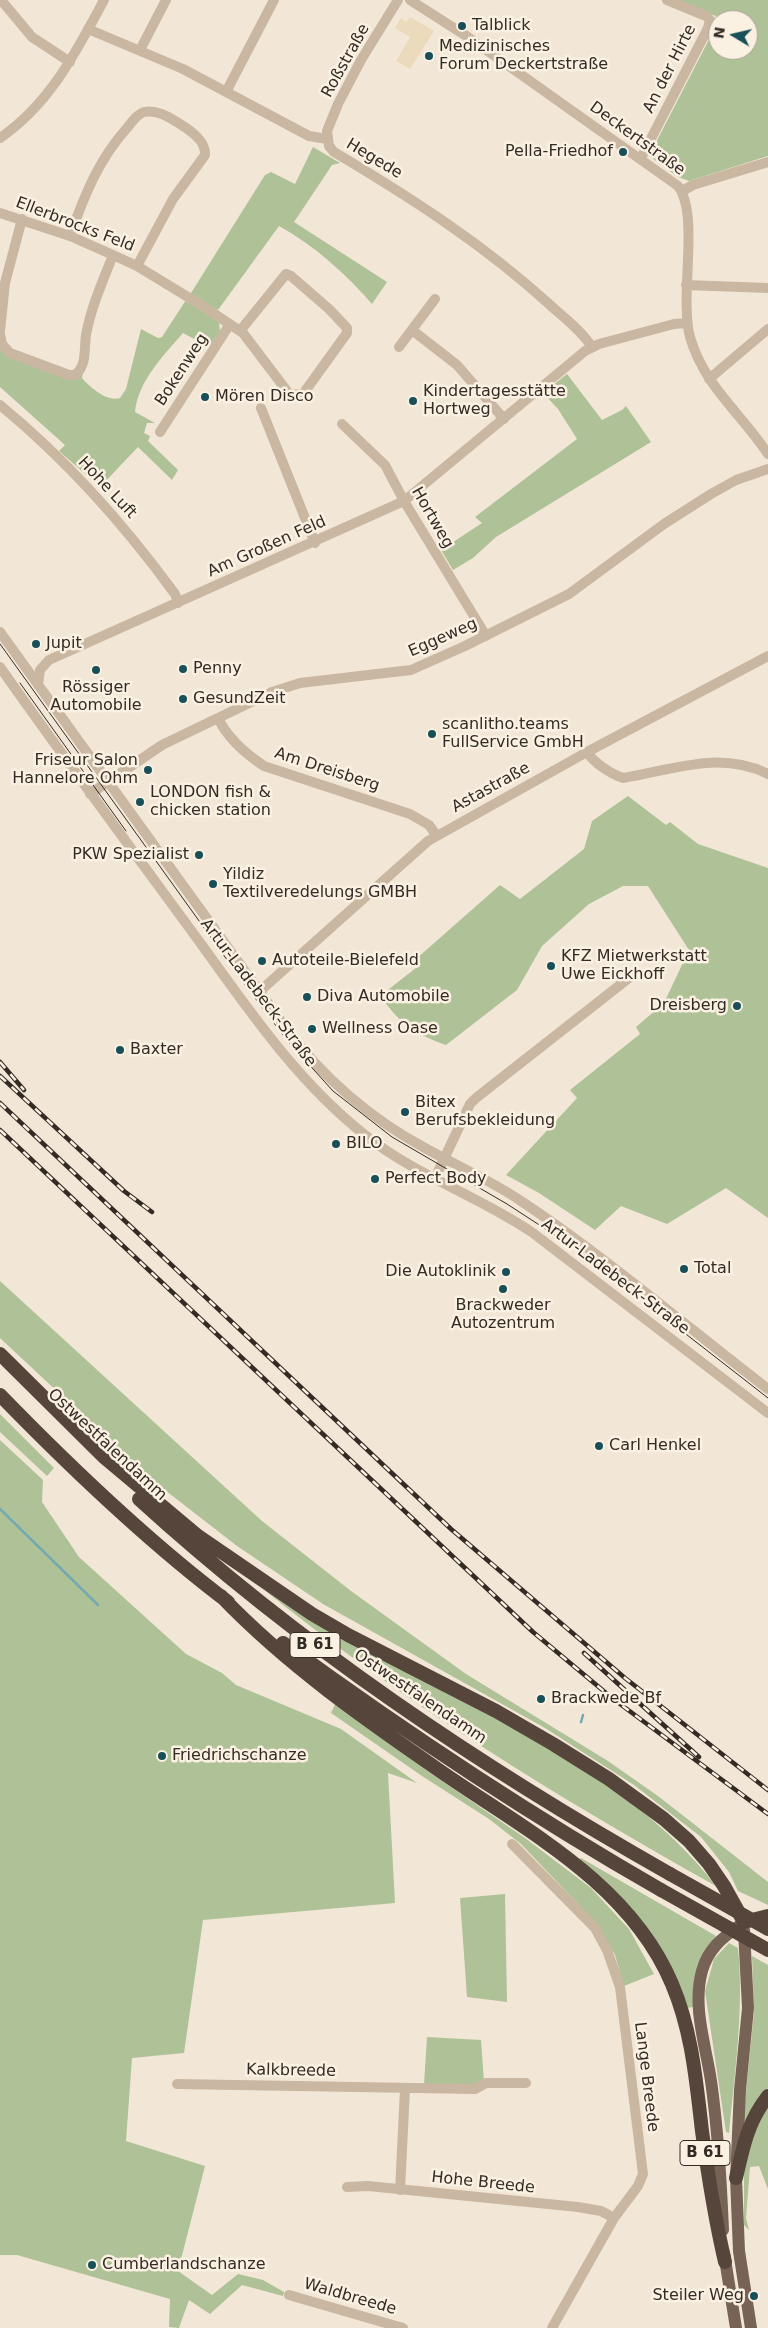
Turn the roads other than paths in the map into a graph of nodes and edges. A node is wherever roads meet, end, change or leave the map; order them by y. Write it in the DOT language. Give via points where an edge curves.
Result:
graph roads {
  1 [pos="1,0"];
  2 [pos="104,0"];
  3 [pos="166,0"];
  4 [pos="274,0"];
  5 [pos="398,0"];
  6 [pos="410,0"];
  7 [pos="666,0"];
  8 [pos="88,30"];
  9 [pos="140,50"];
  10 [pos="70,62"];
  11 [pos="226,92"];
  12 [pos="0,138"];
  13 [pos="327,139"];
  14 [pos="641,158"];
  15 [pos="768,162"];
  16 [pos="682,191"];
  17 [pos="0,213"];
  18 [pos="22,219"];
  19 [pos="70,236"];
  20 [pos="114,255"];
  21 [pos="137,266"];
  22 [pos="686,285"];
  23 [pos="768,288"];
  24 [pos="435,298"];
  25 [pos="687,323"];
  26 [pos="230,324"];
  27 [pos="768,329"];
  28 [pos="412,330"];
  29 [pos="240,331"];
  30 [pos="0,333"];
  31 [pos="399,347"];
  32 [pos="592,347"];
  33 [pos="709,380"];
  34 [pos="0,405"];
  35 [pos="260,408"];
  36 [pos="504,419"];
  37 [pos="342,424"];
  38 [pos="160,432"];
  39 [pos="768,452"];
  40 [pos="768,469"];
  41 [pos="404,501"];
  42 [pos="315,543"];
  43 [pos="178,603"];
  44 [pos="0,632"];
  45 [pos="486,636"];
  46 [pos="768,656"];
  47 [pos="0,667"];
  48 [pos="38,684"];
  49 [pos="218,718"];
  50 [pos="587,752"];
  51 [pos="768,774"];
  52 [pos="108,782"];
  53 [pos="90,794"];
  54 [pos="437,836"];
  55 [pos="634,974"];
  56 [pos="260,991"];
  57 [pos="446,1159"];
  58 [pos="435,1178"];
  59 [pos="0,1354"];
  60 [pos="0,1364"];
  61 [pos="768,1389"];
  62 [pos="0,1395"];
  63 [pos="768,1413"];
  64 [pos="221,1596"];
  65 [pos="512,1844"];
  66 [pos="768,1916"];
  67 [pos="744,1922"];
  68 [pos="768,1929"];
  69 [pos="768,1950"];
  70 [pos="526,2083"];
  71 [pos="176,2084"];
  72 [pos="405,2089"];
  73 [pos="768,2096"];
  74 [pos="736,2178"];
  75 [pos="347,2187"];
  76 [pos="400,2190"];
  77 [pos="614,2218"];
  78 [pos="725,2262"];
  79 [pos="289,2295"];
  80 [pos="735,2322"];
  81 [pos="379,2325"];
  82 [pos="403,2328"];
  83 [pos="552,2328"];
  84 [pos="751,2328"];
  1 -- 10 [label="street" via="32,37"];
  2 -- 8 [label="street"];
  3 -- 9 [label="street"];
  4 -- 11 [label="street"];
  5 -- 13 [label="street, Roßstraße" via="348,83 327,131"];
  6 -- 14 [label="street, Deckertstraße"];
  7 -- 14 [label="street, An der Hirte" via="710,20"];
  8 -- 9 [label="street, Hegede"];
  8 -- 10 [label="street"];
  9 -- 11 [label="street, Hegede"];
  10 -- 12 [label="street" via="39,105"];
  11 -- 13 [label="street, Hegede" via="309,136"];
  13 -- 32 [label="street, Hegede" via="334,152 430,210 476,244 533,290"];
  14 -- 16 [label="street, Deckertstraße"];
  15 -- 16 [label="street"];
  16 -- 22 [label="street, Deckertstraße" via="688,215"];
  17 -- 18 [label="street, Ellerbrocks Feld"];
  18 -- 19 [label="street, Ellerbrocks Feld"];
  18 -- 30 [label="street" via="5,283"];
  19 -- 20 [label="street, Ellerbrocks Feld"];
  19 -- 21 [label="street" via="85,195 117,139 142,113 162,114 200,140 205,156 173,199"];
  20 -- 21 [label="street, Ellerbrocks Feld"];
  20 -- 30 [label="street" via="94,304 86,334 83,366 75,375 10,353 2,344"];
  21 -- 26 [label="street, Ellerbrocks Feld"];
  22 -- 23 [label="street"];
  22 -- 25 [label="street, Deckertstraße"];
  24 -- 28 [label="street"];
  25 -- 32 [label="street, Am Großen Feld"];
  25 -- 33 [label="street, Deckertstraße" via="694,350"];
  26 -- 29 [label="street, Ellerbrocks Feld"];
  26 -- 38 [label="street, Bokenweg"];
  27 -- 33 [label="street"];
  28 -- 31 [label="street"];
  28 -- 36 [label="street" via="457,365"];
  29 -- 29 [label="street, Ellerbrocks Feld" via="286,274 329,309 347,332 303,394 298,396 290,395"];
  32 -- 36 [label="street, Am Großen Feld"];
  33 -- 39 [label="street, Deckertstraße"];
  34 -- 43 [label="street, Hohe Luft" via="51,450 117,519 175,594"];
  35 -- 42 [label="street"];
  36 -- 41 [label="street, Am Großen Feld"];
  37 -- 41 [label="street, Hortweg" via="384,465"];
  40 -- 45 [label="street, Eggeweg" via="736,480 711,494 568,594"];
  41 -- 42 [label="street, Am Großen Feld"];
  41 -- 45 [label="street, Hortweg"];
  42 -- 43 [label="street, Am Großen Feld"];
  43 -- 48 [label="street, Am Großen Feld" via="53,658 43,666"];
  44 -- 48 [label="street, Artur-Ladebeck-Straße"];
  45 -- 49 [label="street, Eggeweg" via="418,668 286,686"];
  46 -- 50 [label="street, Astastraße"];
  47 -- 53 [label="street, Artur-Ladebeck-Straße"];
  48 -- 52 [label="street, Artur-Ladebeck-Straße"];
  49 -- 52 [label="street, Eggeweg" via="162,745"];
  49 -- 54 [label="street, Am Dreisberg" via="225,730 264,766 410,814 429,825"];
  50 -- 51 [label="street" via="623,778 717,761 743,765"];
  50 -- 54 [label="street, Astastraße"];
  52 -- 53 [label="street"];
  52 -- 56 [label="street, Artur-Ladebeck-Straße"];
  53 -- 58 [label="street, Artur-Ladebeck-Straße" via="302,1076 365,1135 408,1165"];
  54 -- 56 [label="street, Astastraße"];
  55 -- 57 [label="street" via="476,1098 466,1112"];
  56 -- 57 [label="street, Artur-Ladebeck-Straße" via="305,1052 346,1093 396,1131"];
  57 -- 58 [label="street"];
  57 -- 61 [label="street, Artur-Ladebeck-Straße" via="505,1190 544,1217"];
  58 -- 63 [label="street, Artur-Ladebeck-Straße" via="493,1208 559,1252"];
  59 -- 67 [label="highway" via="148,1496 198,1536 312,1614 496,1711 636,1798 689,1841 724,1886"];
  60 -- 68 [label="highway, Ostwestfalendamm / B 61, bridge" via="46,1413 148,1508 310,1641 416,1717 560,1809"];
  62 -- 64 [label="highway, B 61" via="85,1479"];
  64 -- 69 [label="highway, B 61, bridge" via="399,1727 552,1825"];
  64 -- 78 [label="highway, B 61" via="257,1634 325,1689 552,1847 612,1896 629,1915 660,1959 680,2003 690,2043 706,2162"];
  65 -- 77 [label="street, Lange Breede" via="594,1928 615,1968 644,2174"];
  66 -- 67 [label="highway"];
  67 -- 74 [label="main road" via="748,2008"];
  67 -- 78 [label="main road" via="719,1940 709,1953 699,1991 700,2018 714,2106"];
  70 -- 72 [label="street, Kalkbreede" via="486,2083 475,2089"];
  71 -- 72 [label="street, Kalkbreede"];
  72 -- 76 [label="street"];
  73 -- 74 [label="highway, B 61" via="746,2132"];
  74 -- 84 [label="main road" via="739,2251"];
  75 -- 76 [label="street, Hohe Breede"];
  76 -- 77 [label="street, Hohe Breede" via="601,2210"];
  77 -- 83 [label="street, Lange Breede"];
  78 -- 80 [label="main road"];
  79 -- 81 [label="street, Waldbreede"];
  81 -- 82 [label="street, Waldbreede"];
}
